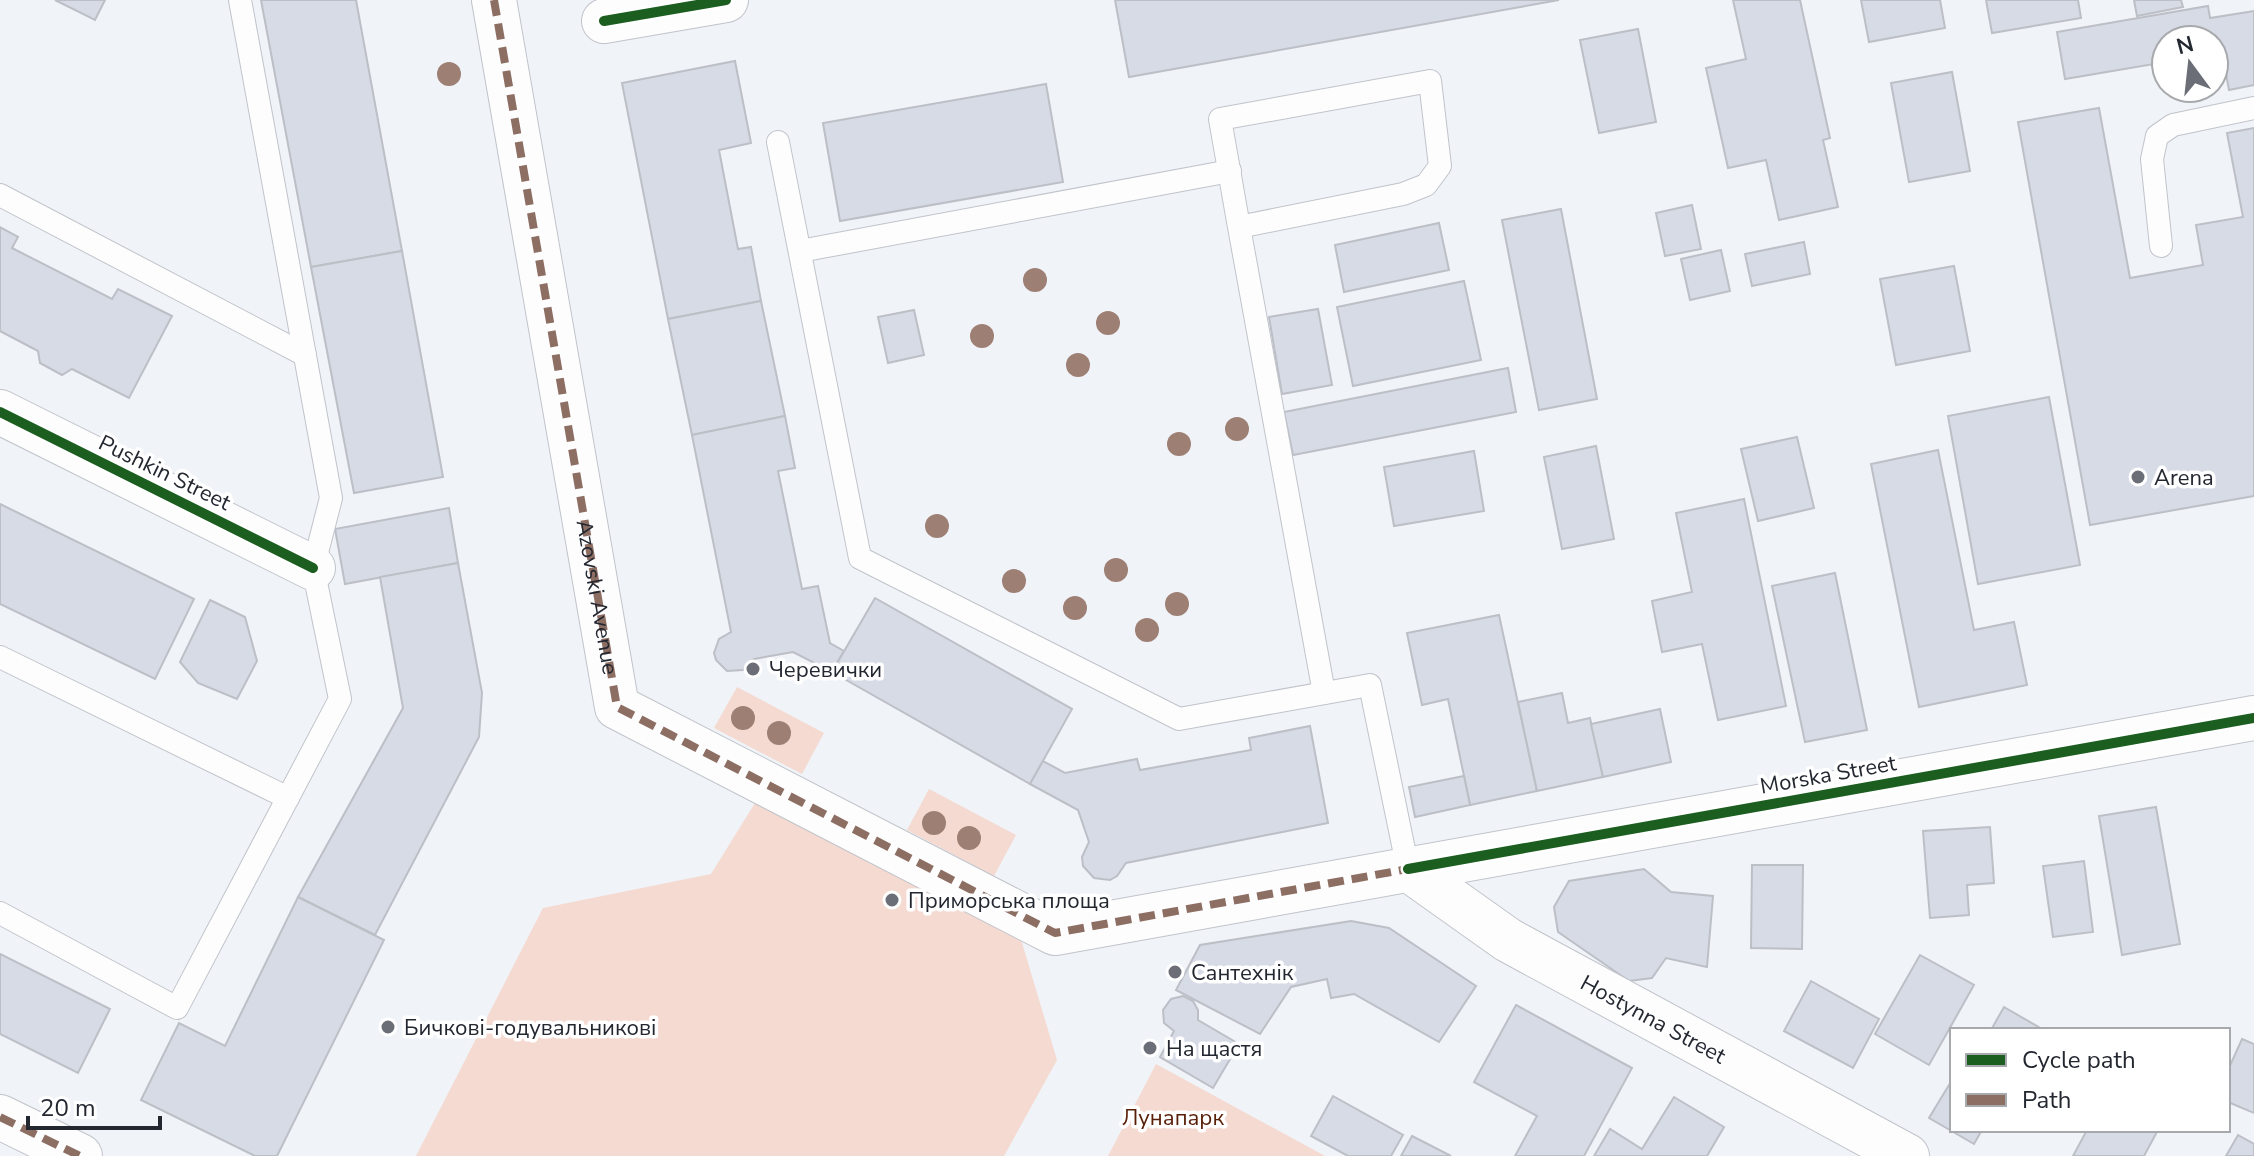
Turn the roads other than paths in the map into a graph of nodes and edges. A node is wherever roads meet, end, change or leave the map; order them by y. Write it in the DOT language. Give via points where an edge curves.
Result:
graph roads {
  1 [pos="240,0"];
  2 [pos="494,0"];
  3 [pos="726,0"];
  4 [pos="604,21"];
  5 [pos="2254,108"];
  6 [pos="778,142"];
  7 [pos="1230,171"];
  8 [pos="0,195"];
  9 [pos="1239,227"];
  10 [pos="2161,246"];
  11 [pos="800,251"];
  12 [pos="305,355"];
  13 [pos="0,412"];
  14 [pos="313,568"];
  15 [pos="0,657"];
  16 [pos="1324,693"];
  17 [pos="2254,718"];
  18 [pos="288,798"];
  19 [pos="1397,871"];
  20 [pos="0,913"];
  21 [pos="1055,933"];
  22 [pos="0,1117"];
  23 [pos="80,1156"];
  24 [pos="1907,1156"];
  1 -- 12 [label="lane"];
  2 -- 21 [label="street, Azovski Avenue" via="617,707"];
  3 -- 4 [label="street"];
  5 -- 10 [label="lane" via="2173,125 2157,136 2152,159"];
  6 -- 11 [label="lane"];
  7 -- 9 [label="lane"];
  7 -- 9 [label="lane" via="1220,119 1430,81 1440,166 1426,185"];
  7 -- 11 [label="lane"];
  8 -- 12 [label="lane"];
  9 -- 16 [label="lane"];
  11 -- 16 [label="lane" via="860,558 1179,719"];
  12 -- 14 [label="lane" via="331,498"];
  13 -- 14 [label="street, Pushkin Street"];
  14 -- 18 [label="lane" via="340,699"];
  15 -- 18 [label="lane"];
  16 -- 19 [label="lane" via="1370,685"];
  17 -- 19 [label="street, Morska Street"];
  18 -- 20 [label="lane" via="177,1008"];
  19 -- 21 [label="street, Morska Street"];
  19 -- 24 [label="street, Hostynna Street" via="1508,940"];
  22 -- 23 [label="street"];
}
